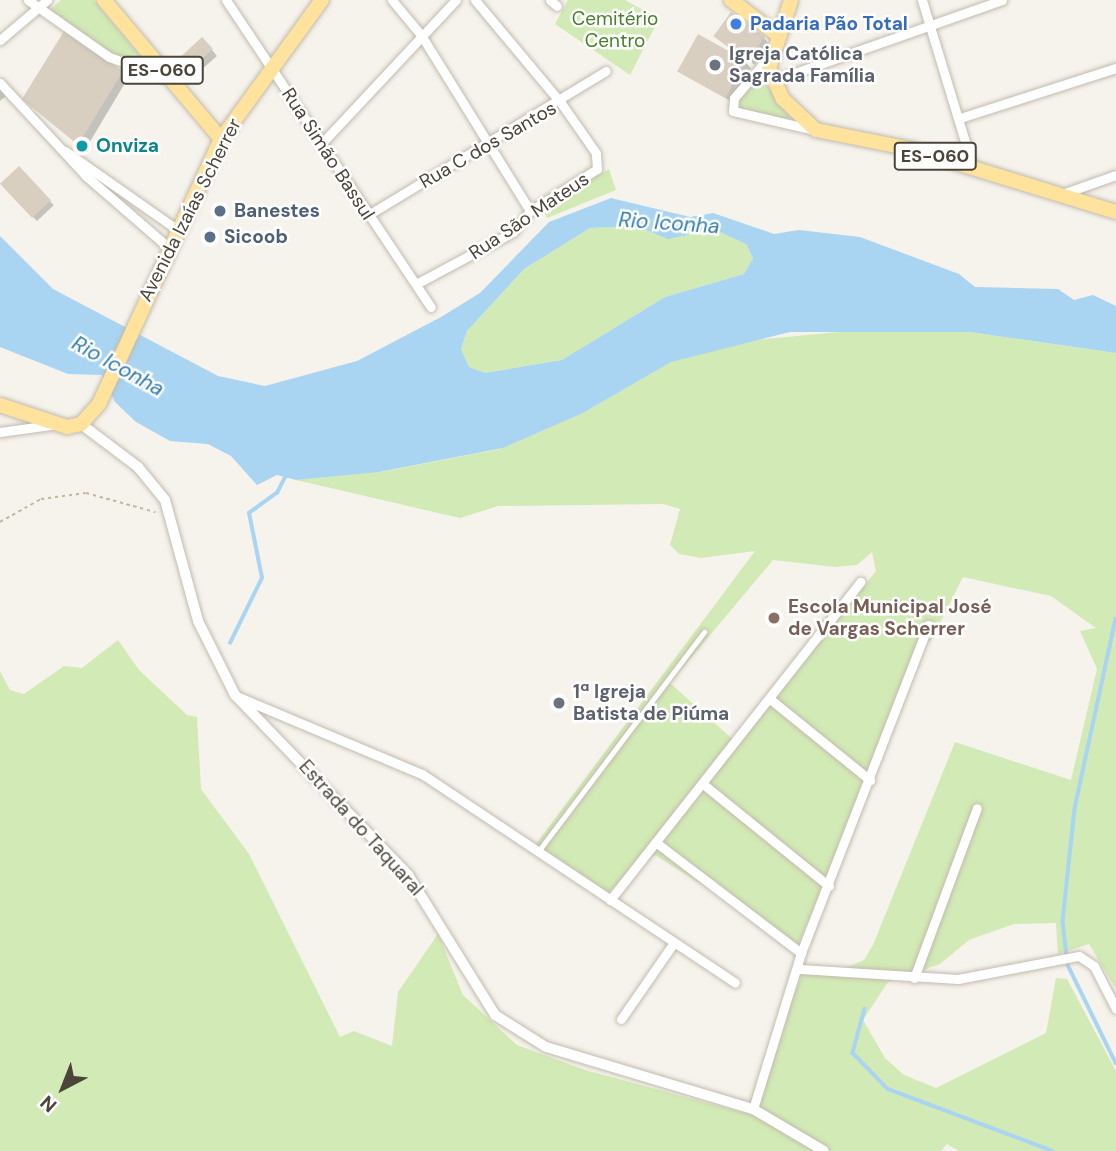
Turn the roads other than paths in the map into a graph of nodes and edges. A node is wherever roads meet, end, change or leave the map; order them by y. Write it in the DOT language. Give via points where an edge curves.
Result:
graph roads {
  1 [pos="28,0"];
  2 [pos="47,0"];
  3 [pos="104,0"];
  4 [pos="226,0"];
  5 [pos="322,0"];
  6 [pos="392,0"];
  7 [pos="456,0"];
  8 [pos="475,0"];
  9 [pos="731,0"];
  10 [pos="791,0"];
  11 [pos="922,0"];
  12 [pos="1002,0"];
  13 [pos="35,10"];
  14 [pos="930,24"];
  15 [pos="775,33"];
  16 [pos="421,35"];
  17 [pos="0,40"];
  18 [pos="769,57"];
  19 [pos="153,60"];
  20 [pos="270,65"];
  21 [pos="1116,68"];
  22 [pos="606,71"];
  23 [pos="772,81"];
  24 [pos="0,83"];
  25 [pos="4,95"];
  26 [pos="561,103"];
  27 [pos="960,118"];
  28 [pos="816,130"];
  29 [pos="221,139"];
  30 [pos="321,143"];
  31 [pos="487,146"];
  32 [pos="65,151"];
  33 [pos="93,168"];
  34 [pos="974,168"];
  35 [pos="1116,175"];
  36 [pos="86,176"];
  37 [pos="1062,194"];
  38 [pos="530,211"];
  39 [pos="1116,212"];
  40 [pos="368,215"];
  41 [pos="178,230"];
  42 [pos="169,248"];
  43 [pos="416,284"];
  44 [pos="432,307"];
  45 [pos="0,405"];
  46 [pos="81,424"];
  47 [pos="51,425"];
  48 [pos="0,432"];
  49 [pos="860,582"];
  50 [pos="928,625"];
  51 [pos="704,632"];
  52 [pos="234,695"];
  53 [pos="770,699"];
  54 [pos="870,780"];
  55 [pos="703,784"];
  56 [pos="977,808"];
  57 [pos="658,844"];
  58 [pos="540,849"];
  59 [pos="829,886"];
  60 [pos="610,900"];
  61 [pos="673,944"];
  62 [pos="801,953"];
  63 [pos="800,969"];
  64 [pos="914,978"];
  65 [pos="735,983"];
  66 [pos="1116,1009"];
  67 [pos="621,1019"];
  68 [pos="753,1109"];
  69 [pos="824,1151"];
  1 -- 13 [label="street"];
  2 -- 13 [label="street"];
  3 -- 19 [label="main road, ES-060"];
  4 -- 20 [label="street, Rua Simão Bassul"];
  5 -- 20 [label="main road, Avenida Izaías Scherrer"];
  6 -- 16 [label="street"];
  7 -- 16 [label="street"];
  8 -- 26 [label="street"];
  9 -- 15 [label="main road"];
  10 -- 15 [label="main road"];
  11 -- 14 [label="street"];
  12 -- 14 [label="street"];
  13 -- 17 [label="street"];
  13 -- 19 [label="street" via="121,63"];
  14 -- 23 [label="street"];
  14 -- 27 [label="street"];
  15 -- 18 [label="main road"];
  16 -- 30 [label="street"];
  16 -- 31 [label="street"];
  18 -- 23 [label="main road"];
  18 -- 28 [label="street" via="734,98 733,111"];
  19 -- 29 [label="main road, ES-060"];
  20 -- 29 [label="main road, Avenida Izaías Scherrer"];
  20 -- 30 [label="street, Rua Simão Bassul"];
  21 -- 27 [label="street"];
  22 -- 26 [label="street, Rua C dos Santos"];
  23 -- 28 [label="main road"];
  24 -- 25 [label="street"];
  25 -- 32 [label="street"];
  26 -- 31 [label="street, Rua C dos Santos"];
  26 -- 38 [label="street, Rua São Mateus" via="598,161 589,177"];
  27 -- 34 [label="street"];
  28 -- 34 [label="main road, ES-060"];
  29 -- 41 [label="main road, Avenida Izaías Scherrer"];
  30 -- 40 [label="street, Rua Simão Bassul"];
  31 -- 38 [label="street"];
  31 -- 40 [label="street, Rua C dos Santos"];
  32 -- 33 [label="street"];
  32 -- 36 [label="street"];
  33 -- 36 [label="street"];
  33 -- 41 [label="street"];
  34 -- 37 [label="main road, ES-060"];
  35 -- 37 [label="street"];
  36 -- 42 [label="street"];
  37 -- 39 [label="main road, ES-060"];
  38 -- 43 [label="street, Rua São Mateus" via="513,232"];
  40 -- 43 [label="street, Rua Simão Bassul"];
  41 -- 42 [label="main road, Avenida Izaías Scherrer"];
  42 -- 46 [label="main road, Avenida Izaías Scherrer" via="107,393"];
  43 -- 44 [label="street, Rua Simão Bassul"];
  45 -- 47 [label="main road"];
  46 -- 47 [label="main road"];
  46 -- 52 [label="street, Estrada do Taquaral" via="153,482 172,519 198,621"];
  47 -- 48 [label="street"];
  49 -- 53 [label="street"];
  50 -- 54 [label="street"];
  51 -- 58 [label="lane"];
  52 -- 58 [label="street" via="399,762"];
  52 -- 68 [label="street, Estrada do Taquaral" via="408,875 495,1015 546,1047"];
  53 -- 54 [label="street"];
  53 -- 55 [label="street"];
  54 -- 59 [label="street"];
  55 -- 57 [label="street"];
  55 -- 59 [label="street"];
  56 -- 64 [label="street"];
  57 -- 60 [label="street"];
  57 -- 62 [label="street"];
  58 -- 60 [label="street"];
  59 -- 62 [label="street"];
  60 -- 61 [label="street"];
  61 -- 65 [label="street"];
  61 -- 67 [label="street"];
  62 -- 63 [label="street"];
  63 -- 64 [label="street"];
  63 -- 68 [label="street"];
  64 -- 66 [label="street" via="994,977 1079,956 1094,967"];
  68 -- 69 [label="street, Estrada do Taquaral"];
}
